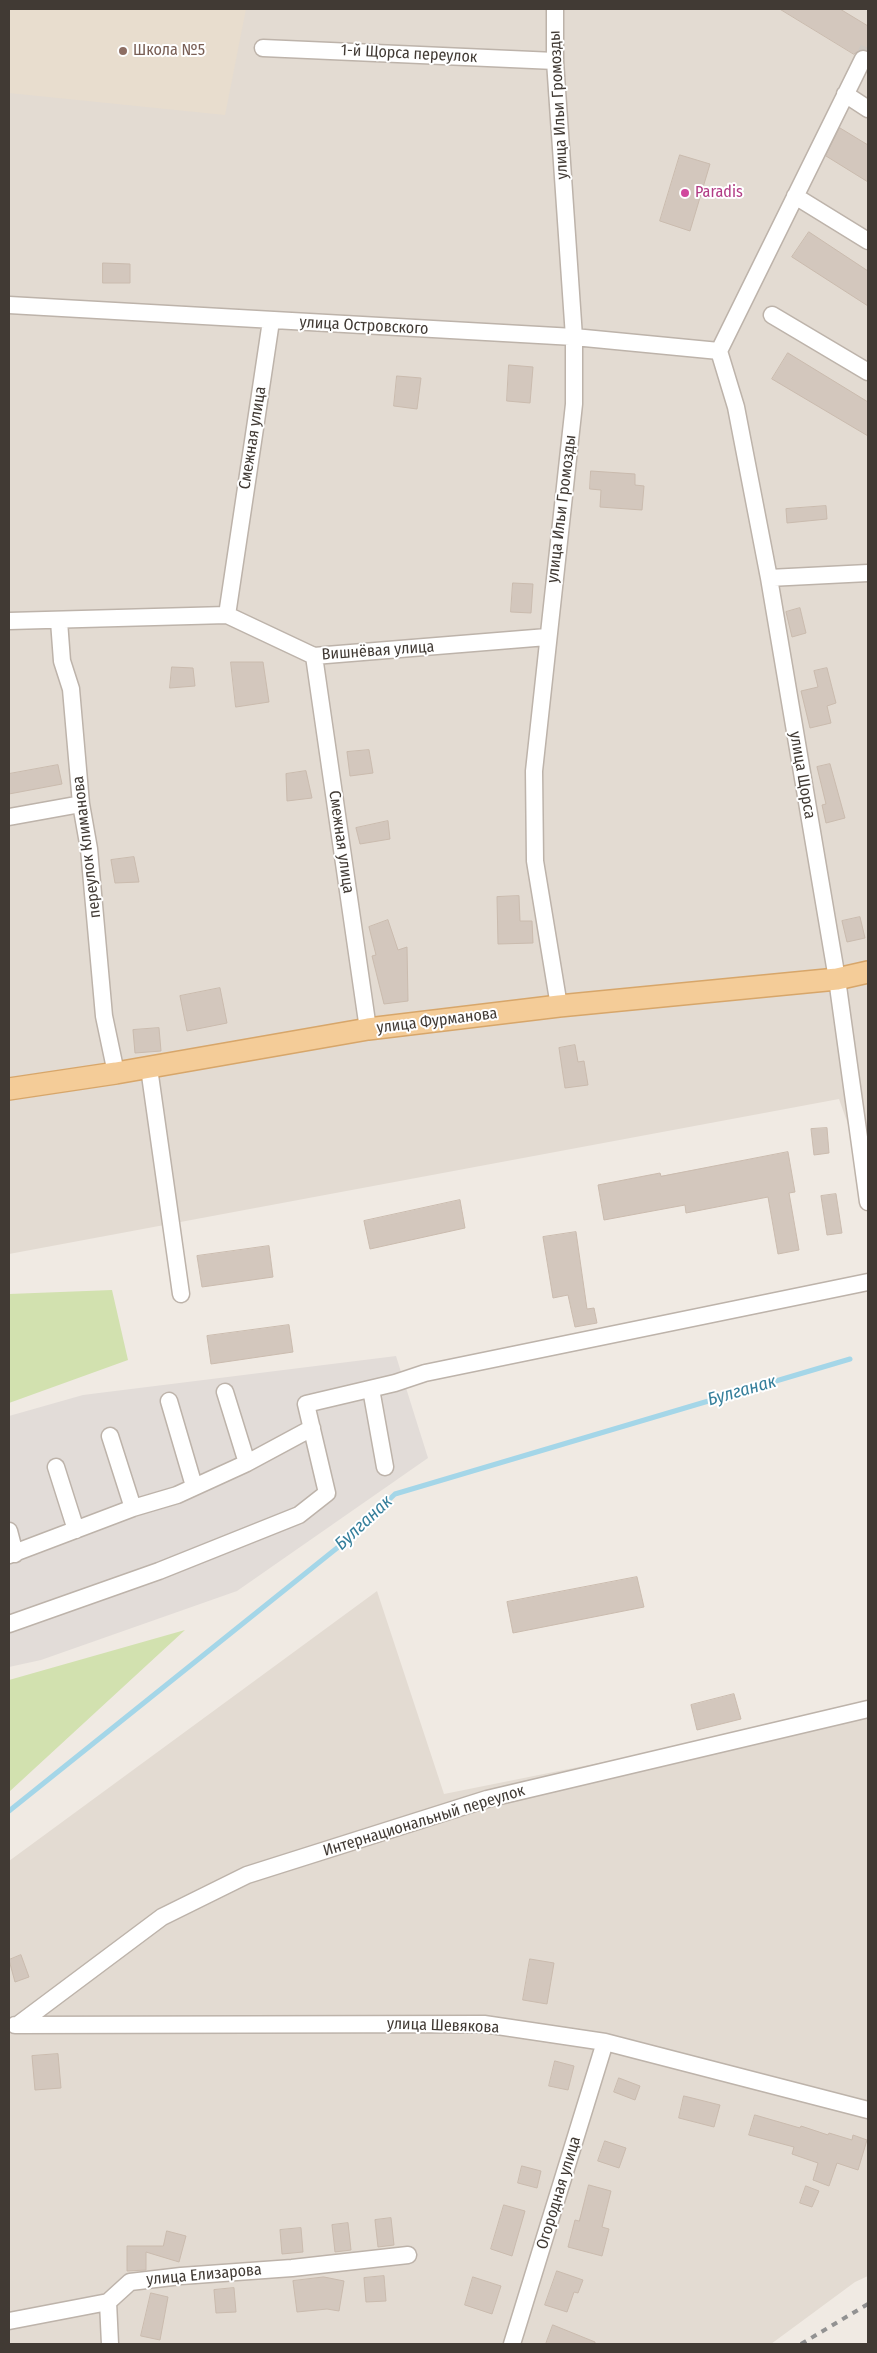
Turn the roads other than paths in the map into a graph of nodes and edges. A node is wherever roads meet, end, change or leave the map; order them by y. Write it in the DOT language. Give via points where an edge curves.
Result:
graph roads {
  1 [pos="555,9"];
  2 [pos="263,48"];
  3 [pos="863,59"];
  4 [pos="555,61"];
  5 [pos="845,94"];
  6 [pos="868,109"];
  7 [pos="795,196"];
  8 [pos="868,241"];
  9 [pos="9,305"];
  10 [pos="772,315"];
  11 [pos="271,321"];
  12 [pos="574,337"];
  13 [pos="719,351"];
  14 [pos="868,372"];
  15 [pos="868,573"];
  16 [pos="769,578"];
  17 [pos="226,615"];
  18 [pos="9,621"];
  19 [pos="59,621"];
  20 [pos="547,637"];
  21 [pos="314,656"];
  22 [pos="81,804"];
  23 [pos="9,817"];
  24 [pos="868,972"];
  25 [pos="837,979"];
  26 [pos="559,1006"];
  27 [pos="368,1029"];
  28 [pos="149,1068"];
  29 [pos="116,1073"];
  30 [pos="9,1089"];
  31 [pos="868,1202"];
  32 [pos="868,1282"];
  33 [pos="181,1294"];
  34 [pos="371,1389"];
  35 [pos="225,1392"];
  36 [pos="170,1401"];
  37 [pos="312,1428"];
  38 [pos="110,1436"];
  39 [pos="247,1463"];
  40 [pos="56,1467"];
  41 [pos="385,1467"];
  42 [pos="194,1486"];
  43 [pos="132,1508"];
  44 [pos="76,1530"];
  45 [pos="9,1532"];
  46 [pos="12,1554"];
  47 [pos="9,1624"];
  48 [pos="868,1709"];
  49 [pos="14,2025"];
  50 [pos="605,2042"];
  51 [pos="868,2110"];
  52 [pos="408,2255"];
  53 [pos="108,2302"];
  54 [pos="9,2321"];
  55 [pos="110,2344"];
  56 [pos="512,2344"];
  1 -- 4 [label="street, улица Ильи Громозды"];
  2 -- 4 [label="street, 1-й Щорса переулок"];
  3 -- 5 [label="street"];
  4 -- 12 [label="street, улица Ильи Громозды"];
  5 -- 6 [label="street"];
  5 -- 7 [label="street"];
  7 -- 8 [label="street"];
  7 -- 13 [label="street"];
  9 -- 11 [label="street, улица Островского"];
  10 -- 14 [label="street"];
  11 -- 12 [label="street, улица Островского"];
  11 -- 17 [label="street, Смежная улица"];
  12 -- 13 [label="street, улица Островского"];
  12 -- 20 [label="street, улица Ильи Громозды" via="574,404"];
  13 -- 16 [label="street, улица Щорса" via="736,407"];
  15 -- 16 [label="street"];
  16 -- 25 [label="street, улица Щорса"];
  17 -- 19 [label="street, Вишнёвая улица"];
  17 -- 21 [label="street, Вишнёвая улица"];
  18 -- 19 [label="street, Вишнёвая улица"];
  19 -- 22 [label="street, переулок Климанова" via="62,661 71,689"];
  20 -- 21 [label="street, Вишнёвая улица"];
  20 -- 26 [label="street, улица Ильи Громозды" via="534,771 535,861"];
  21 -- 27 [label="street, Смежная улица"];
  22 -- 23 [label="street"];
  22 -- 29 [label="street, переулок Климанова" via="104,1016"];
  24 -- 25 [label="main road, улица Фурманова"];
  25 -- 26 [label="main road, улица Фурманова"];
  25 -- 31 [label="street, улица Щорса"];
  26 -- 27 [label="main road, улица Фурманова"];
  27 -- 28 [label="main road, улица Фурманова"];
  28 -- 29 [label="main road, улица Фурманова"];
  28 -- 33 [label="street"];
  29 -- 30 [label="main road, улица Фурманова"];
  32 -- 34 [label="street" via="425,1373"];
  34 -- 37 [label="street" via="306,1404"];
  34 -- 41 [label="street"];
  35 -- 39 [label="street"];
  36 -- 42 [label="street"];
  37 -- 39 [label="street"];
  37 -- 47 [label="street" via="326,1493 298,1514 159,1571"];
  38 -- 43 [label="street"];
  39 -- 42 [label="street"];
  40 -- 44 [label="street"];
  42 -- 43 [label="street" via="177,1495"];
  43 -- 44 [label="street"];
  44 -- 46 [label="street"];
  45 -- 46 [label="street"];
  48 -- 49 [label="street, Интернациональный переулок" via="487,1799 247,1875 162,1917"];
  49 -- 50 [label="street, улица Шевякова" via="484,2024"];
  50 -- 51 [label="street, улица Шевякова"];
  50 -- 56 [label="street, Огородная улица"];
  52 -- 53 [label="street, улица Елизарова" via="130,2282"];
  53 -- 54 [label="street"];
  53 -- 55 [label="street"];
}
